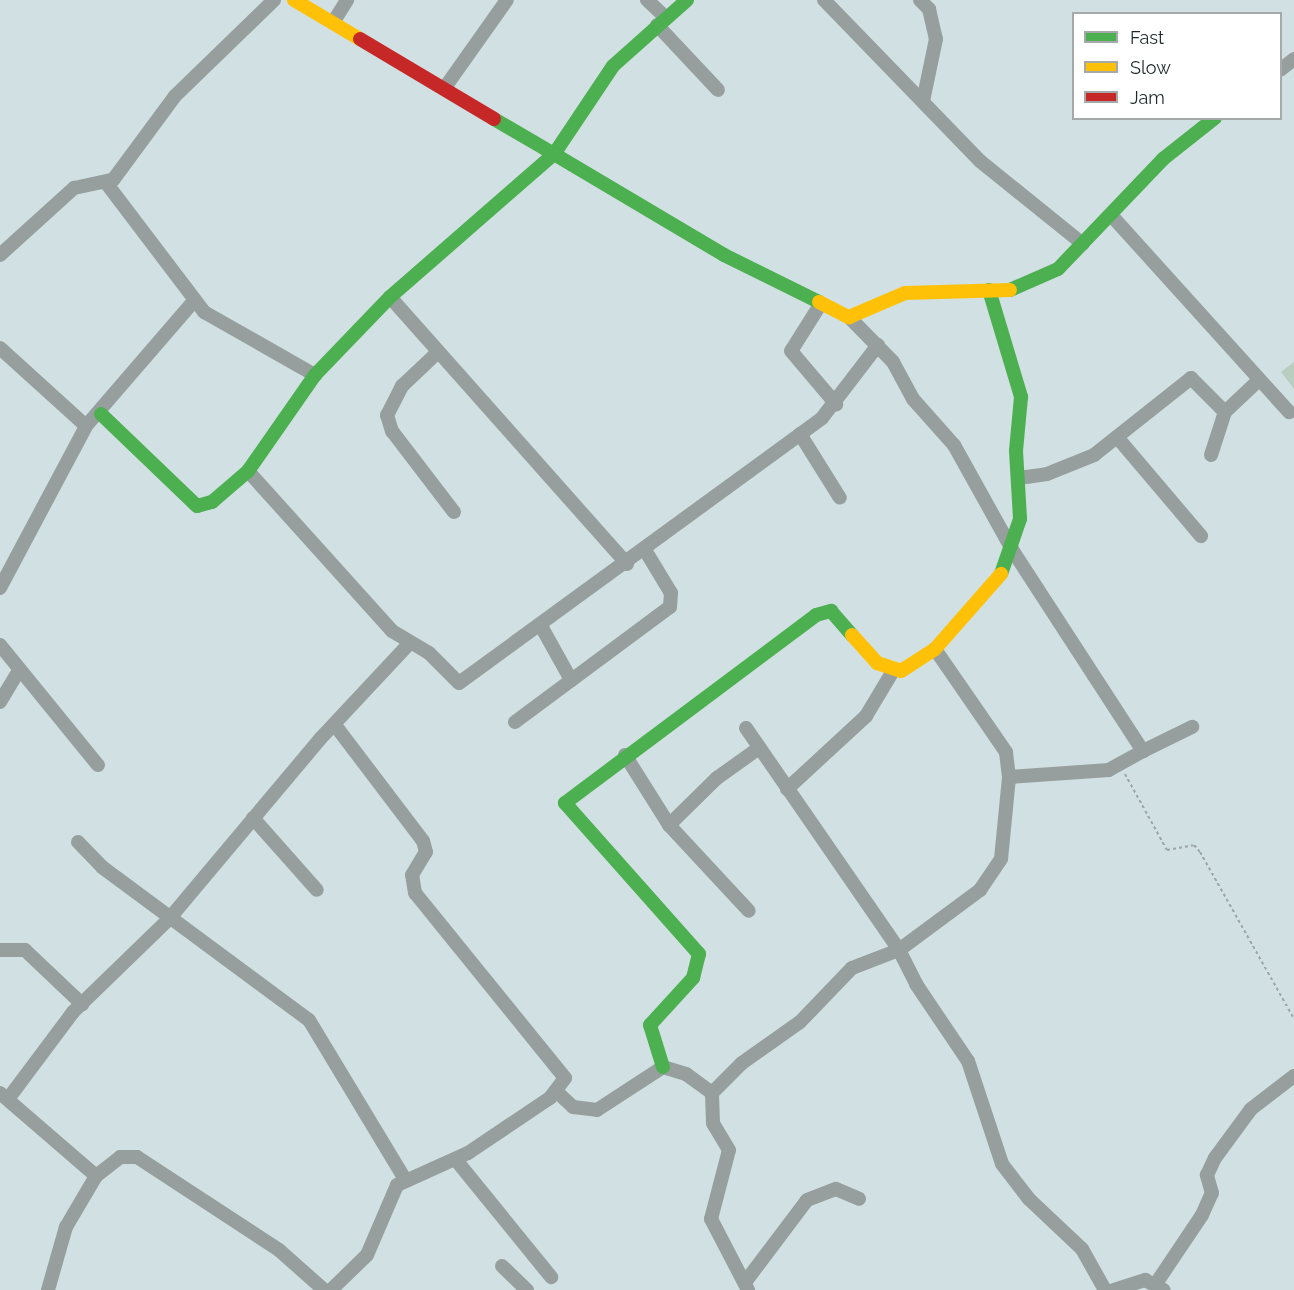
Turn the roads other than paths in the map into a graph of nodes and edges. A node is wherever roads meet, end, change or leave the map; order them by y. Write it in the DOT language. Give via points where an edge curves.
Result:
graph roads {
  1 [pos="274,0"];
  2 [pos="294,0"];
  3 [pos="347,0"];
  4 [pos="507,0"];
  5 [pos="647,0"];
  6 [pos="687,0"];
  7 [pos="824,0"];
  8 [pos="921,0"];
  9 [pos="334,21"];
  10 [pos="661,21"];
  11 [pos="1294,59"];
  12 [pos="1282,69"];
  13 [pos="446,86"];
  14 [pos="718,90"];
  15 [pos="923,101"];
  16 [pos="1212,120"];
  17 [pos="554,154"];
  18 [pos="107,184"];
  19 [pos="1111,215"];
  20 [pos="1083,244"];
  21 [pos="0,255"];
  22 [pos="989,290"];
  23 [pos="390,297"];
  24 [pos="193,302"];
  25 [pos="820,305"];
  26 [pos="849,317"];
  27 [pos="878,345"];
  28 [pos="0,348"];
  29 [pos="438,352"];
  30 [pos="315,375"];
  31 [pos="1259,380"];
  32 [pos="836,404"];
  33 [pos="1225,412"];
  34 [pos="1289,412"];
  35 [pos="101,414"];
  36 [pos="86,426"];
  37 [pos="800,435"];
  38 [pos="1117,437"];
  39 [pos="1211,454"];
  40 [pos="248,471"];
  41 [pos="1019,478"];
  42 [pos="840,498"];
  43 [pos="454,512"];
  44 [pos="1201,536"];
  45 [pos="645,550"];
  46 [pos="1013,551"];
  47 [pos="627,564"];
  48 [pos="0,588"];
  49 [pos="541,626"];
  50 [pos="409,644"];
  51 [pos="0,645"];
  52 [pos="935,649"];
  53 [pos="893,671"];
  54 [pos="18,672"];
  55 [pos="571,680"];
  56 [pos="0,702"];
  57 [pos="515,722"];
  58 [pos="335,725"];
  59 [pos="1192,727"];
  60 [pos="746,728"];
  61 [pos="759,748"];
  62 [pos="1143,751"];
  63 [pos="625,755"];
  64 [pos="98,765"];
  65 [pos="1009,777"];
  66 [pos="788,789"];
  67 [pos="254,818"];
  68 [pos="669,825"];
  69 [pos="78,842"];
  70 [pos="316,890"];
  71 [pos="749,911"];
  72 [pos="169,919"];
  73 [pos="0,950"];
  74 [pos="899,950"];
  75 [pos="82,1004"];
  76 [pos="663,1067"];
  77 [pos="1294,1076"];
  78 [pos="557,1092"];
  79 [pos="712,1093"];
  80 [pos="4,1096"];
  81 [pos="456,1160"];
  82 [pos="96,1176"];
  83 [pos="405,1179"];
  84 [pos="859,1199"];
  85 [pos="502,1266"];
  86 [pos="551,1277"];
  87 [pos="747,1286"];
  88 [pos="1159,1287"];
  89 [pos="48,1290"];
  90 [pos="324,1290"];
  91 [pos="331,1290"];
  92 [pos="527,1290"];
  93 [pos="1105,1290"];
  94 [pos="1114,1290"];
  1 -- 18 [label="street" via="175,96"];
  2 -- 9 [label="street"];
  3 -- 9 [label="street"];
  4 -- 13 [label="street"];
  5 -- 10 [label="street"];
  6 -- 10 [label="street"];
  7 -- 15 [label="street"];
  8 -- 15 [label="street" via="929,9 936,39"];
  9 -- 13 [label="street"];
  10 -- 14 [label="street"];
  10 -- 17 [label="street" via="613,66"];
  11 -- 12 [label="street"];
  13 -- 17 [label="street"];
  15 -- 20 [label="street" via="980,161"];
  16 -- 19 [label="street" via="1163,159"];
  17 -- 23 [label="street"];
  17 -- 25 [label="street"];
  18 -- 21 [label="street" via="74,188"];
  18 -- 24 [label="street" via="160,248"];
  19 -- 20 [label="street"];
  19 -- 31 [label="street"];
  20 -- 22 [label="street" via="1058,269 1034,282"];
  22 -- 26 [label="street" via="904,293"];
  22 -- 41 [label="street" via="1019,376"];
  23 -- 29 [label="street"];
  23 -- 30 [label="street"];
  24 -- 30 [label="street"];
  24 -- 35 [label="street" via="145,352"];
  25 -- 26 [label="street"];
  25 -- 32 [label="street" via="791,351"];
  26 -- 27 [label="street"];
  27 -- 32 [label="street"];
  27 -- 46 [label="street" via="913,399 954,445"];
  28 -- 36 [label="street"];
  29 -- 43 [label="street" via="402,386 387,415 392,431"];
  29 -- 47 [label="street"];
  30 -- 40 [label="street"];
  31 -- 33 [label="street"];
  31 -- 34 [label="street"];
  32 -- 37 [label="street"];
  33 -- 38 [label="street" via="1191,378"];
  33 -- 39 [label="street"];
  35 -- 36 [label="street"];
  35 -- 40 [label="street" via="197,506 212,502"];
  36 -- 48 [label="street"];
  37 -- 42 [label="street"];
  37 -- 45 [label="street"];
  38 -- 41 [label="street" via="1074,466"];
  38 -- 44 [label="street"];
  40 -- 50 [label="street"];
  41 -- 46 [label="street" via="1020,519"];
  45 -- 47 [label="street"];
  45 -- 55 [label="street" via="672,603"];
  46 -- 52 [label="street" via="1008,566"];
  46 -- 62 [label="street"];
  47 -- 49 [label="street"];
  49 -- 50 [label="street" via="459,683 422,647"];
  49 -- 55 [label="street"];
  50 -- 58 [label="street"];
  51 -- 54 [label="street"];
  52 -- 53 [label="street" via="911,667"];
  52 -- 65 [label="street" via="1006,752"];
  53 -- 63 [label="street" via="860,648 831,611 824,611"];
  53 -- 66 [label="street" via="866,716"];
  54 -- 56 [label="street"];
  54 -- 64 [label="street"];
  55 -- 57 [label="street"];
  58 -- 67 [label="street"];
  58 -- 78 [label="street" via="423,841 426,852 412,875 415,893 561,1067 565,1078"];
  59 -- 62 [label="street"];
  60 -- 61 [label="street"];
  61 -- 66 [label="street"];
  61 -- 68 [label="street" via="717,777"];
  62 -- 65 [label="street" via="1122,766"];
  63 -- 68 [label="street"];
  63 -- 76 [label="street" via="565,803 699,954 693,978 650,1025"];
  65 -- 74 [label="street" via="1000,859 991,879"];
  66 -- 74 [label="street"];
  67 -- 70 [label="street"];
  67 -- 72 [label="street"];
  68 -- 71 [label="street"];
  69 -- 72 [label="street"];
  72 -- 75 [label="street"];
  72 -- 83 [label="street" via="309,1020"];
  73 -- 75 [label="street" via="25,950"];
  74 -- 79 [label="street" via="852,968 800,1022 742,1063"];
  74 -- 93 [label="street" via="916,984 968,1061 1002,1164 1029,1199 1082,1249"];
  75 -- 80 [label="street"];
  76 -- 78 [label="street" via="597,1110 573,1107"];
  76 -- 79 [label="street" via="686,1074"];
  77 -- 88 [label="street" via="1251,1109 1215,1158 1207,1175 1212,1193"];
  78 -- 81 [label="street"];
  79 -- 87 [label="street" via="713,1123 729,1150 711,1219"];
  80 -- 82 [label="street"];
  81 -- 83 [label="street"];
  81 -- 86 [label="street"];
  82 -- 89 [label="street" via="66,1227"];
  82 -- 90 [label="street" via="120,1157 153,1164 288,1256"];
  83 -- 91 [label="street" via="386,1202 367,1255"];
  84 -- 87 [label="street" via="836,1189 807,1200"];
  85 -- 92 [label="street"];
  88 -- 94 [label="street" via="1145,1280"];
}
